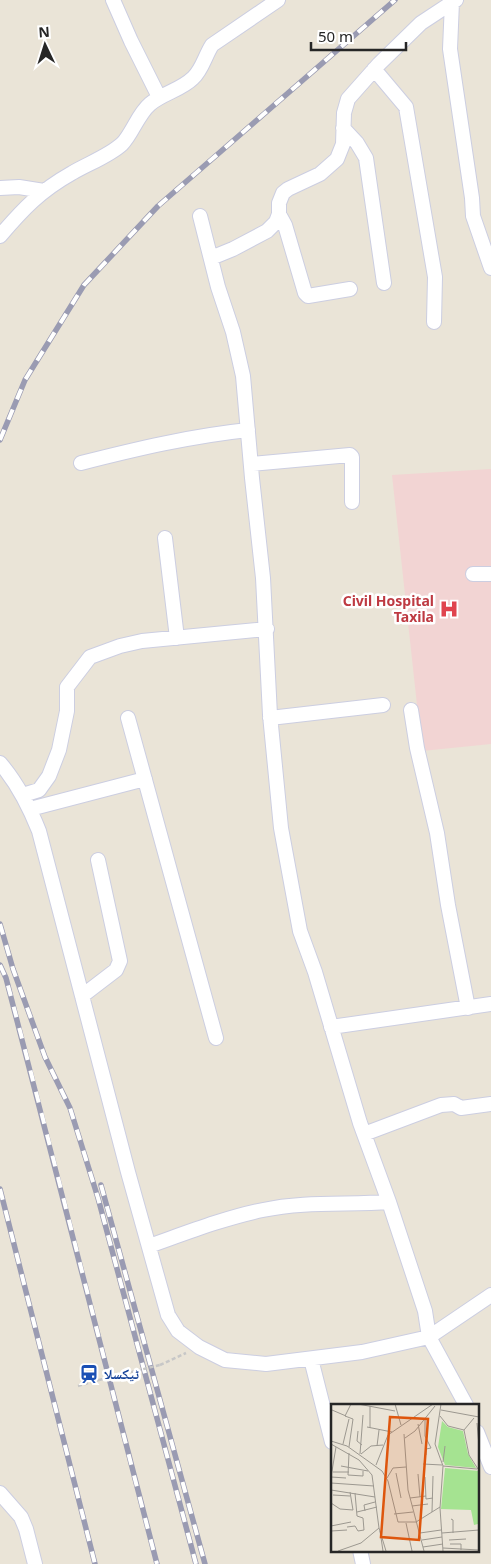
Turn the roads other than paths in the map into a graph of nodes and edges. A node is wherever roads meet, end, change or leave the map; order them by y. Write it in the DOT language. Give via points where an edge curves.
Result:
graph roads {
  1 [pos="113,0"];
  2 [pos="278,0"];
  3 [pos="454,1"];
  4 [pos="374,69"];
  5 [pos="158,97"];
  6 [pos="343,128"];
  7 [pos="0,188"];
  8 [pos="44,191"];
  9 [pos="279,214"];
  10 [pos="200,216"];
  11 [pos="0,236"];
  12 [pos="211,258"];
  13 [pos="491,268"];
  14 [pos="384,284"];
  15 [pos="350,289"];
  16 [pos="434,322"];
  17 [pos="248,430"];
  18 [pos="81,463"];
  19 [pos="251,464"];
  20 [pos="352,502"];
  21 [pos="165,538"];
  22 [pos="473,574"];
  23 [pos="491,574"];
  24 [pos="267,629"];
  25 [pos="177,638"];
  26 [pos="383,705"];
  27 [pos="411,710"];
  28 [pos="128,718"];
  29 [pos="270,718"];
  30 [pos="0,763"];
  31 [pos="145,780"];
  32 [pos="23,795"];
  33 [pos="30,809"];
  34 [pos="98,860"];
  35 [pos="82,996"];
  36 [pos="491,1004"];
  37 [pos="468,1008"];
  38 [pos="331,1027"];
  39 [pos="216,1038"];
  40 [pos="491,1104"];
  41 [pos="364,1134"];
  42 [pos="389,1202"];
  43 [pos="149,1246"];
  44 [pos="491,1295"];
  45 [pos="429,1338"];
  46 [pos="311,1359"];
  47 [pos="465,1404"];
  48 [pos="478,1434"];
  49 [pos="331,1438"];
  50 [pos="491,1467"];
  51 [pos="0,1493"];
  52 [pos="36,1564"];
  1 -- 5 [label="street"];
  2 -- 5 [label="street" via="212,45 192,80"];
  3 -- 4 [label="street" via="421,23"];
  3 -- 13 [label="street" via="450,50 473,216"];
  4 -- 6 [label="street" via="348,98"];
  4 -- 16 [label="street" via="406,107 435,277"];
  5 -- 8 [label="street" via="144,110 122,144"];
  6 -- 9 [label="street" via="343,144 337,159 320,174 288,189 279,203"];
  6 -- 14 [label="street" via="366,158"];
  7 -- 8 [label="street"];
  8 -- 11 [label="street"];
  9 -- 12 [label="street" via="267,231"];
  9 -- 15 [label="street" via="304,294"];
  10 -- 12 [label="street"];
  12 -- 17 [label="street" via="243,376"];
  17 -- 18 [label="street" via="159,444"];
  17 -- 19 [label="street"];
  19 -- 20 [label="street" via="350,455"];
  19 -- 24 [label="street"];
  21 -- 25 [label="street"];
  22 -- 23 [label="street"];
  24 -- 25 [label="street"];
  24 -- 29 [label="street"];
  25 -- 32 [label="street" via="142,641 90,657 68,687 59,750 49,776 38,790"];
  26 -- 29 [label="street"];
  27 -- 37 [label="street"];
  28 -- 31 [label="street"];
  29 -- 38 [label="street" via="281,828 300,931"];
  30 -- 32 [label="street"];
  31 -- 33 [label="street"];
  31 -- 39 [label="street"];
  32 -- 33 [label="street"];
  33 -- 35 [label="street" via="39,831"];
  34 -- 35 [label="street" via="120,961 116,970"];
  35 -- 43 [label="street"];
  36 -- 37 [label="street"];
  37 -- 38 [label="street"];
  38 -- 41 [label="street"];
  40 -- 41 [label="street" via="461,1108 454,1104 441,1105"];
  41 -- 42 [label="street"];
  42 -- 43 [label="street" via="330,1203 264,1210"];
  42 -- 45 [label="street" via="425,1311"];
  43 -- 46 [label="street" via="168,1315 178,1331 199,1346 225,1360 266,1364"];
  44 -- 45 [label="street"];
  45 -- 46 [label="street"];
  45 -- 47 [label="street"];
  46 -- 49 [label="street"];
  48 -- 50 [label="street"];
  51 -- 52 [label="street" via="21,1517"];
}
